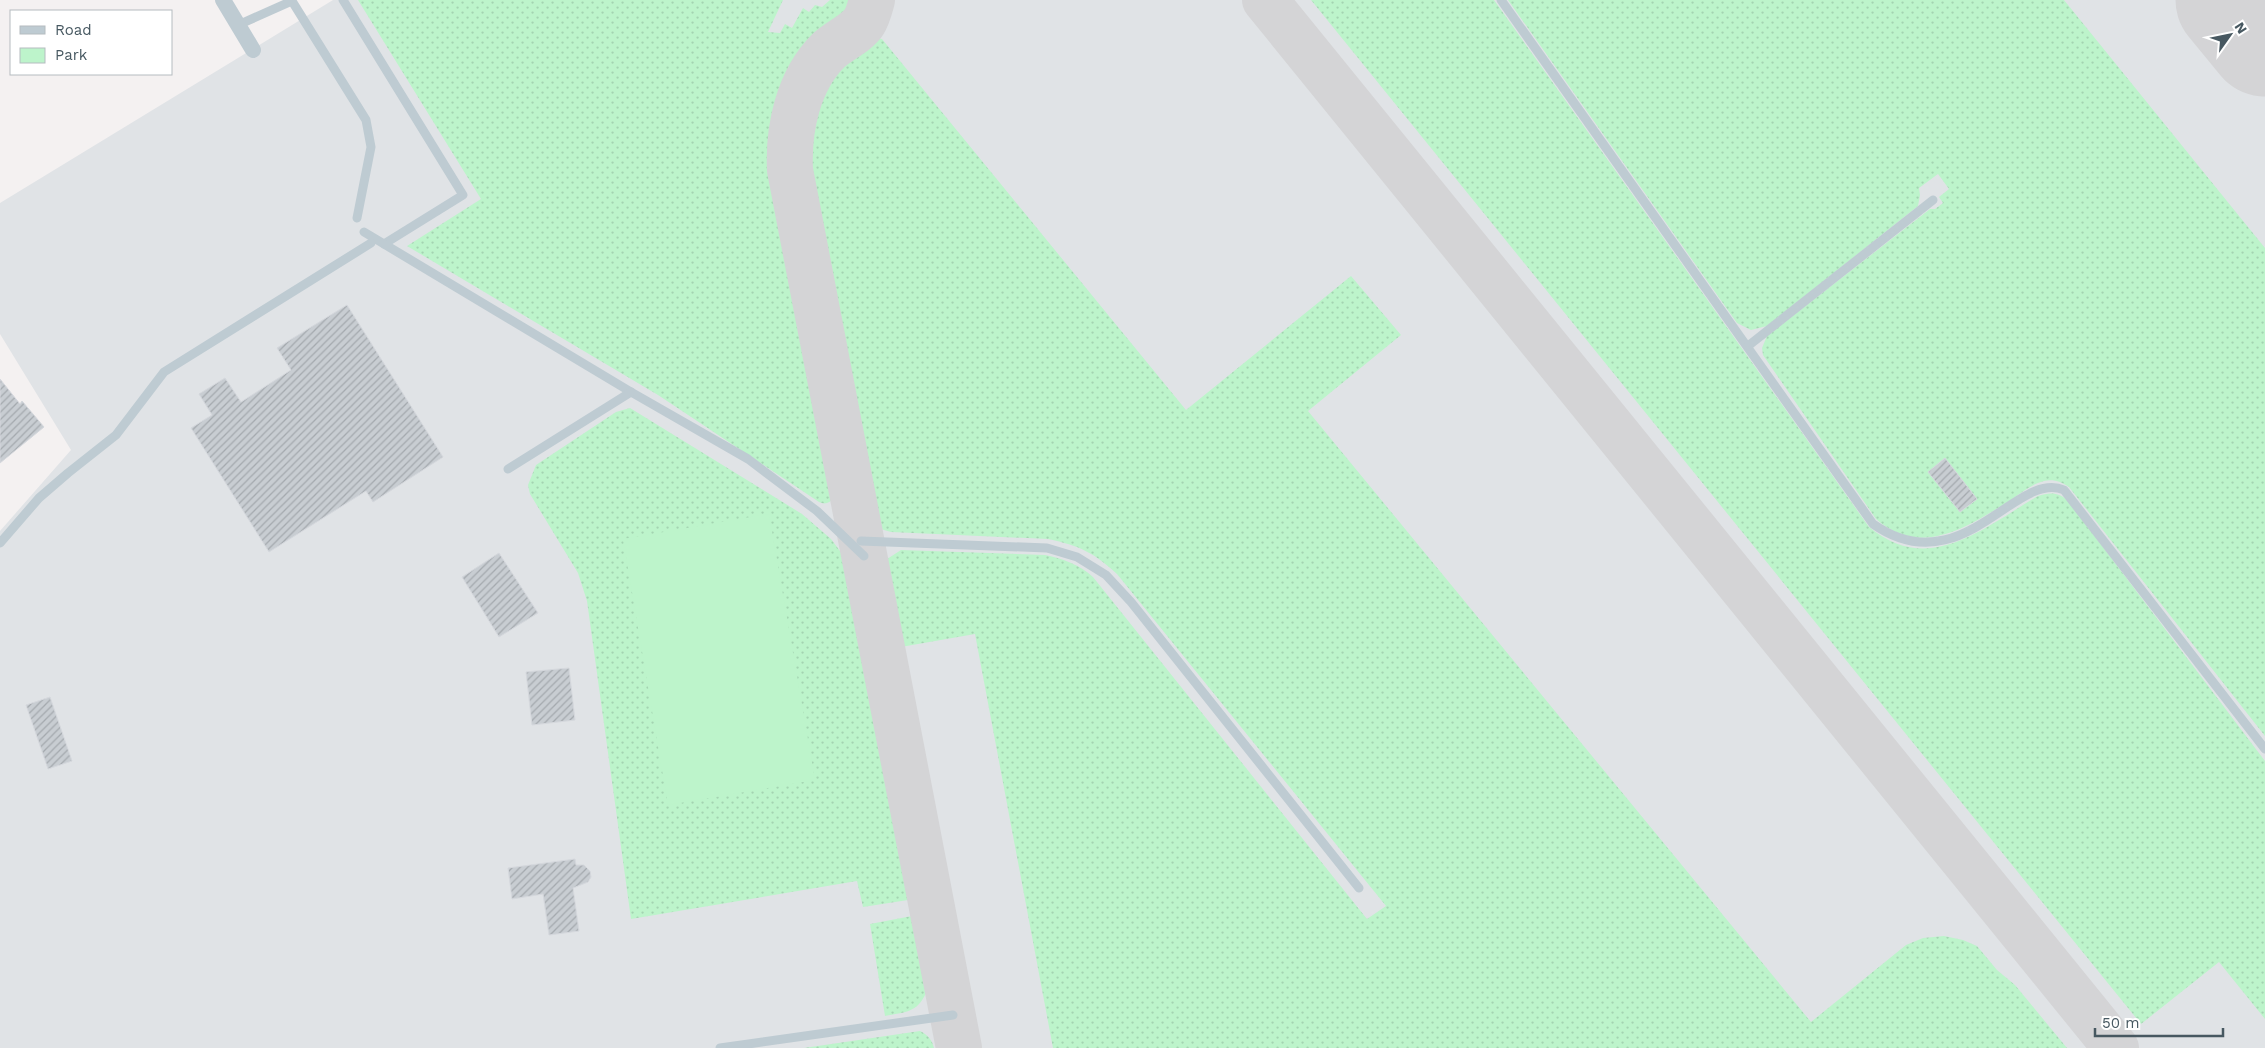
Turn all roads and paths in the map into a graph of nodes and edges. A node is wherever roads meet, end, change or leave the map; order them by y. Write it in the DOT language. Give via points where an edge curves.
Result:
graph roads {
  1 [pos="222,0"];
  2 [pos="292,0"];
  3 [pos="343,0"];
  4 [pos="1501,0"];
  5 [pos="238,25"];
  6 [pos="253,50"];
  7 [pos="1933,200"];
  8 [pos="357,218"];
  9 [pos="364,232"];
  10 [pos="371,243"];
  11 [pos="384,244"];
  12 [pos="1748,346"];
  13 [pos="631,392"];
  14 [pos="508,468"];
  15 [pos="861,541"];
  16 [pos="0,543"];
  17 [pos="864,556"];
  18 [pos="2265,749"];
  19 [pos="1359,888"];
  20 [pos="952,1015"];
  21 [pos="720,1048"];
  1 -- 5 [label="street"];
  2 -- 5 [label="lane"];
  2 -- 8 [label="lane" via="366,120 371,147"];
  3 -- 11 [label="lane" via="463,195"];
  4 -- 12 [label="lane"];
  5 -- 6 [label="street"];
  7 -- 12 [label="lane"];
  9 -- 11 [label="lane"];
  10 -- 16 [label="lane" via="164,372 116,435 39,498"];
  11 -- 13 [label="lane"];
  12 -- 18 [label="lane" via="1873,524 1893,536 1920,543 1945,540 1965,533 2038,490 2056,486 2064,490"];
  13 -- 14 [label="lane"];
  13 -- 17 [label="lane" via="748,459 817,511"];
  15 -- 19 [label="lane" via="1047,548 1077,557 1106,575"];
  20 -- 21 [label="lane"];
}
